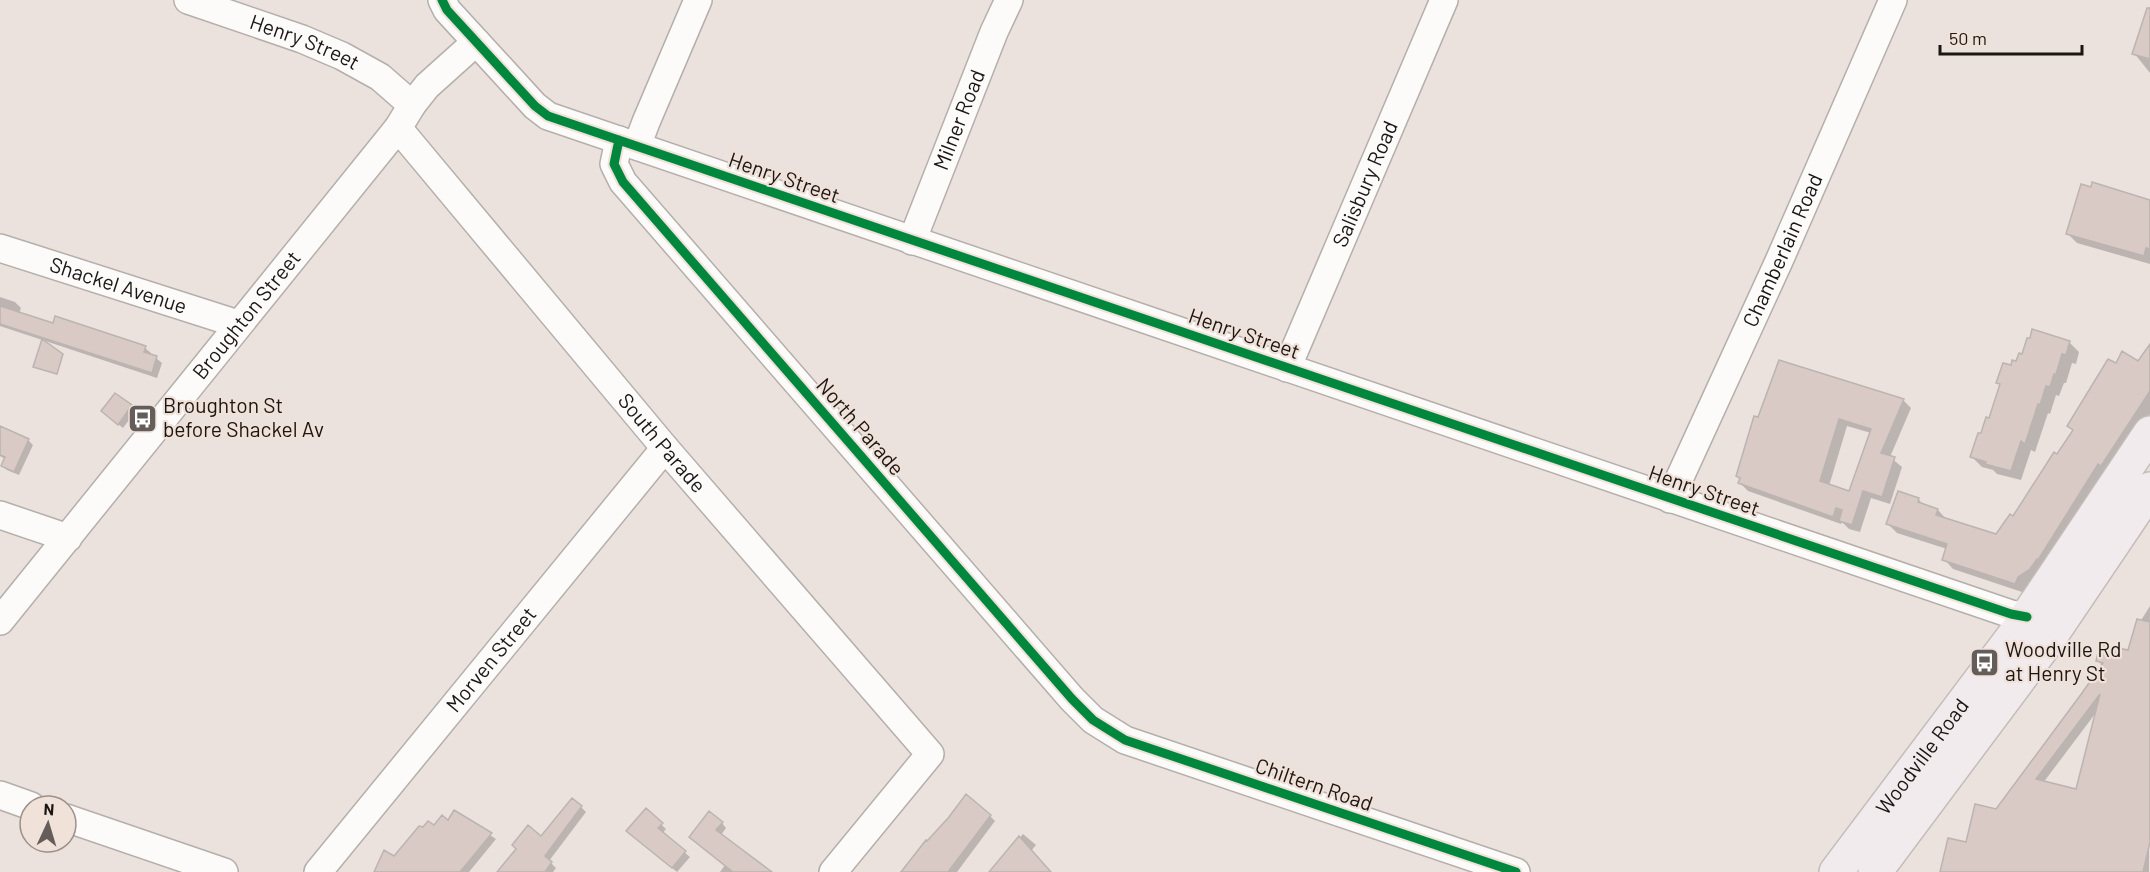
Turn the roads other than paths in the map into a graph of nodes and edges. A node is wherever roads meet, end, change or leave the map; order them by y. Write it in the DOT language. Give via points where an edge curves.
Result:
graph roads {
  1 [pos="188,0"];
  2 [pos="442,0"];
  3 [pos="698,0"];
  4 [pos="1009,0"];
  5 [pos="1444,0"];
  6 [pos="1893,0"];
  7 [pos="476,42"];
  8 [pos="420,95"];
  9 [pos="398,128"];
  10 [pos="628,143"];
  11 [pos="912,241"];
  12 [pos="0,248"];
  13 [pos="238,324"];
  14 [pos="1287,368"];
  15 [pos="2146,443"];
  16 [pos="665,448"];
  17 [pos="2150,489"];
  18 [pos="1670,499"];
  19 [pos="0,515"];
  20 [pos="68,538"];
  21 [pos="2027,617"];
  22 [pos="0,621"];
  23 [pos="1103,727"];
  24 [pos="0,795"];
  25 [pos="18,801"];
  26 [pos="78,822"];
  27 [pos="224,872"];
  28 [pos="318,872"];
  29 [pos="833,872"];
  30 [pos="1516,872"];
  31 [pos="1836,872"];
  32 [pos="1875,872"];
  1 -- 8 [label="street, Henry Street" via="303,39"];
  2 -- 7 [label="street, Henry Street"];
  3 -- 10 [label="street, North Parade" via="646,122"];
  4 -- 11 [label="street, Milner Road"];
  5 -- 14 [label="street, Salisbury Road"];
  6 -- 18 [label="street, Chamberlain Road"];
  7 -- 8 [label="street, Broughton Street"];
  7 -- 10 [label="street, Henry Street" via="548,116"];
  8 -- 9 [label="street, Broughton Street"];
  9 -- 13 [label="street, Broughton Street"];
  9 -- 16 [label="street, South Parade"];
  10 -- 11 [label="street, Henry Street"];
  10 -- 23 [label="street, North Parade" via="614,164 623,182 1072,699"];
  11 -- 14 [label="street, Henry Street"];
  12 -- 13 [label="street, Shackel Avenue"];
  13 -- 20 [label="street, Broughton Street"];
  14 -- 18 [label="street, Henry Street"];
  15 -- 21 [label="main road, Woodville Road"];
  16 -- 28 [label="street, Morven Street"];
  16 -- 29 [label="street, South Parade" via="930,754"];
  17 -- 32 [label="main road, Woodville Road" via="2046,643"];
  18 -- 21 [label="street, Henry Street"];
  19 -- 20 [label="street"];
  20 -- 22 [label="street, Broughton Street"];
  21 -- 31 [label="main road, Woodville Road"];
  23 -- 30 [label="street, Chiltern Road" via="1125,740"];
  24 -- 25 [label="street"];
  26 -- 27 [label="street"];
}
